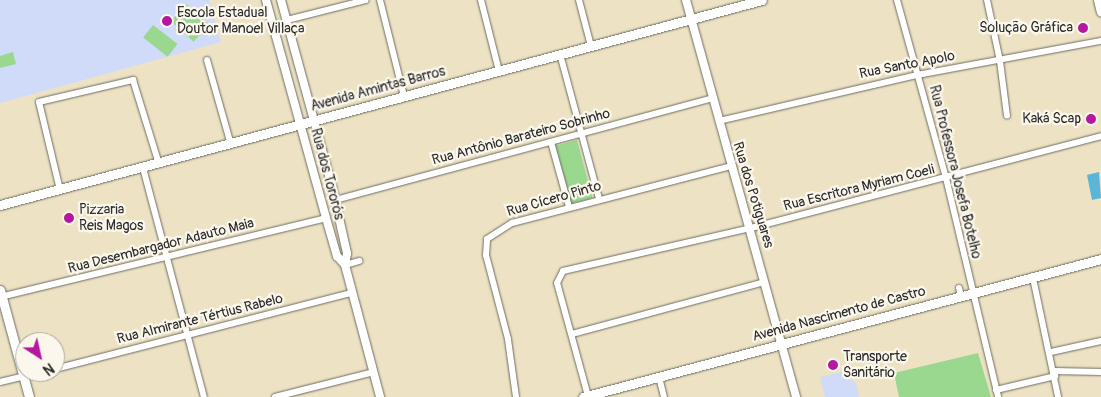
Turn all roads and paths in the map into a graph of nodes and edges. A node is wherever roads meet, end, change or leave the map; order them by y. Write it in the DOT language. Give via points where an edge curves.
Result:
graph roads {
  1 [pos="266,0"];
  2 [pos="281,0"];
  3 [pos="366,0"];
  4 [pos="380,0"];
  5 [pos="481,0"];
  6 [pos="579,0"];
  7 [pos="686,0"];
  8 [pos="762,0"];
  9 [pos="897,0"];
  10 [pos="987,0"];
  11 [pos="1098,0"];
  12 [pos="1101,12"];
  13 [pos="692,18"];
  14 [pos="287,20"];
  15 [pos="1101,41"];
  16 [pos="591,46"];
  17 [pos="560,54"];
  18 [pos="207,60"];
  19 [pos="1000,61"];
  20 [pos="499,71"];
  21 [pos="917,75"];
  22 [pos="404,96"];
  23 [pos="713,98"];
  24 [pos="1007,116"];
  25 [pos="315,120"];
  26 [pos="719,121"];
  27 [pos="301,124"];
  28 [pos="582,133"];
  29 [pos="1101,136"];
  30 [pos="551,142"];
  31 [pos="231,145"];
  32 [pos="158,164"];
  33 [pos="730,166"];
  34 [pos="143,168"];
  35 [pos="946,178"];
  36 [pos="332,187"];
  37 [pos="60,190"];
  38 [pos="319,191"];
  39 [pos="599,199"];
  40 [pos="335,200"];
  41 [pos="0,205"];
  42 [pos="569,207"];
  43 [pos="326,218"];
  44 [pos="752,228"];
  45 [pos="167,258"];
  46 [pos="1101,259"];
  47 [pos="359,261"];
  48 [pos="345,265"];
  49 [pos="1034,278"];
  50 [pos="765,282"];
  51 [pos="352,293"];
  52 [pos="972,293"];
  53 [pos="1,295"];
  54 [pos="572,334"];
  55 [pos="188,335"];
  56 [pos="1101,340"];
  57 [pos="782,343"];
  58 [pos="15,347"];
  59 [pos="1050,352"];
  60 [pos="65,366"];
  61 [pos="374,372"];
  62 [pos="1101,372"];
  63 [pos="1054,373"];
  64 [pos="659,377"];
  65 [pos="15,379"];
  66 [pos="0,382"];
  67 [pos="24,382"];
  68 [pos="996,390"];
  69 [pos="590,396"];
  70 [pos="29,397"];
  71 [pos="204,397"];
  72 [pos="275,397"];
  73 [pos="380,397"];
  74 [pos="516,397"];
  75 [pos="664,397"];
  76 [pos="796,397"];
  77 [pos="998,397"];
  78 [pos="1058,397"];
  1 -- 27 [label="street, Rua dos Tororós"];
  2 -- 14 [label="street, Rua dos Tororós"];
  3 -- 14 [label="street"];
  4 -- 22 [label="street"];
  5 -- 20 [label="street"];
  6 -- 16 [label="street"];
  7 -- 13 [label="street, Rua dos Potiguares"];
  8 -- 13 [label="main road, Avenida Amintas Barros"];
  9 -- 21 [label="street, Rua Professora Josefa Botelho"];
  10 -- 19 [label="street"];
  11 -- 12 [label="main road"];
  13 -- 16 [label="main road, Avenida Amintas Barros"];
  13 -- 23 [label="street, Rua dos Potiguares"];
  14 -- 25 [label="street, Rua dos Tororós"];
  15 -- 19 [label="street, Rua Santo Apolo"];
  16 -- 17 [label="main road, Avenida Amintas Barros"];
  17 -- 20 [label="main road, Avenida Amintas Barros"];
  17 -- 28 [label="street"];
  18 -- 31 [label="street"];
  19 -- 21 [label="street, Rua Santo Apolo"];
  19 -- 24 [label="street"];
  20 -- 22 [label="main road, Avenida Amintas Barros"];
  21 -- 26 [label="street, Rua Santo Apolo"];
  21 -- 35 [label="street, Rua Professora Josefa Botelho"];
  22 -- 25 [label="main road, Avenida Amintas Barros"];
  23 -- 26 [label="street, Rua dos Potiguares"];
  23 -- 28 [label="street, Rua Antônio Barateiro Sobrinho"];
  25 -- 27 [label="main road, Avenida Amintas Barros"];
  25 -- 36 [label="street, Rua dos Tororós"];
  26 -- 33 [label="street, Rua dos Potiguares"];
  27 -- 31 [label="main road, Avenida Amintas Barros"];
  27 -- 38 [label="street, Rua dos Tororós"];
  28 -- 30 [label="street, Rua Antônio Barateiro Sobrinho"];
  28 -- 39 [label="street"];
  29 -- 35 [label="street, Rua Escritora Myriam Coeli"];
  30 -- 40 [label="street, Rua Antônio Barateiro Sobrinho"];
  30 -- 42 [label="street"];
  31 -- 32 [label="main road, Avenida Amintas Barros"];
  32 -- 34 [label="main road, Avenida Amintas Barros"];
  32 -- 37 [label="street" via="133,80 39,102"];
  33 -- 39 [label="street, Rua Cícero Pinto"];
  33 -- 44 [label="street, Rua dos Potiguares"];
  34 -- 37 [label="main road, Avenida Amintas Barros"];
  34 -- 45 [label="street"];
  35 -- 44 [label="street, Rua Escritora Myriam Coeli"];
  35 -- 52 [label="street, Rua Professora Josefa Botelho"];
  36 -- 38 [label="street"];
  36 -- 40 [label="street, Rua dos Tororós"];
  37 -- 41 [label="main road, Avenida Amintas Barros"];
  38 -- 43 [label="street, Rua dos Tororós"];
  39 -- 42 [label="street, Rua Cícero Pinto"];
  40 -- 48 [label="street, Rua dos Tororós" via="347,253"];
  42 -- 74 [label="street, Rua Cícero Pinto" via="512,223 491,234 485,243 508,339"];
  43 -- 45 [label="street, Rua Desembargador Adauto Maia"];
  43 -- 48 [label="street, Rua dos Tororós" via="337,256"];
  44 -- 50 [label="street, Rua dos Potiguares"];
  44 -- 54 [label="street, Rua Escritora Myriam Coeli" via="563,271 556,282"];
  45 -- 53 [label="street, Rua Desembargador Adauto Maia"];
  45 -- 55 [label="street"];
  46 -- 49 [label="main road, Avenida Nascimento de Castro"];
  47 -- 48 [label="street"];
  48 -- 51 [label="street, Rua dos Tororós"];
  49 -- 52 [label="main road, Avenida Nascimento de Castro"];
  49 -- 59 [label="street"];
  50 -- 54 [label="street"];
  50 -- 57 [label="street, Rua dos Potiguares"];
  51 -- 55 [label="street, Rua Almirante Tértius Rabelo"];
  51 -- 61 [label="street, Rua dos Tororós"];
  52 -- 57 [label="main road, Avenida Nascimento de Castro" via="960,292"];
  52 -- 68 [label="street, Rua Professora Josefa Botelho"];
  53 -- 58 [label="main road"];
  54 -- 69 [label="street"];
  55 -- 60 [label="street, Rua Almirante Tértius Rabelo"];
  55 -- 71 [label="street"];
  56 -- 59 [label="street"];
  57 -- 64 [label="main road, Avenida Nascimento de Castro"];
  57 -- 76 [label="street, Rua dos Potiguares"];
  59 -- 63 [label="street"];
  61 -- 72 [label="street"];
  61 -- 73 [label="street, Rua dos Tororós"];
  62 -- 63 [label="street"];
  63 -- 68 [label="street"];
  63 -- 78 [label="street"];
  64 -- 69 [label="main road, Avenida Nascimento de Castro"];
  64 -- 75 [label="street"];
  65 -- 66 [label="street"];
  67 -- 70 [label="main road"];
  68 -- 77 [label="street, Rua Professora Josefa Botelho"];
}
